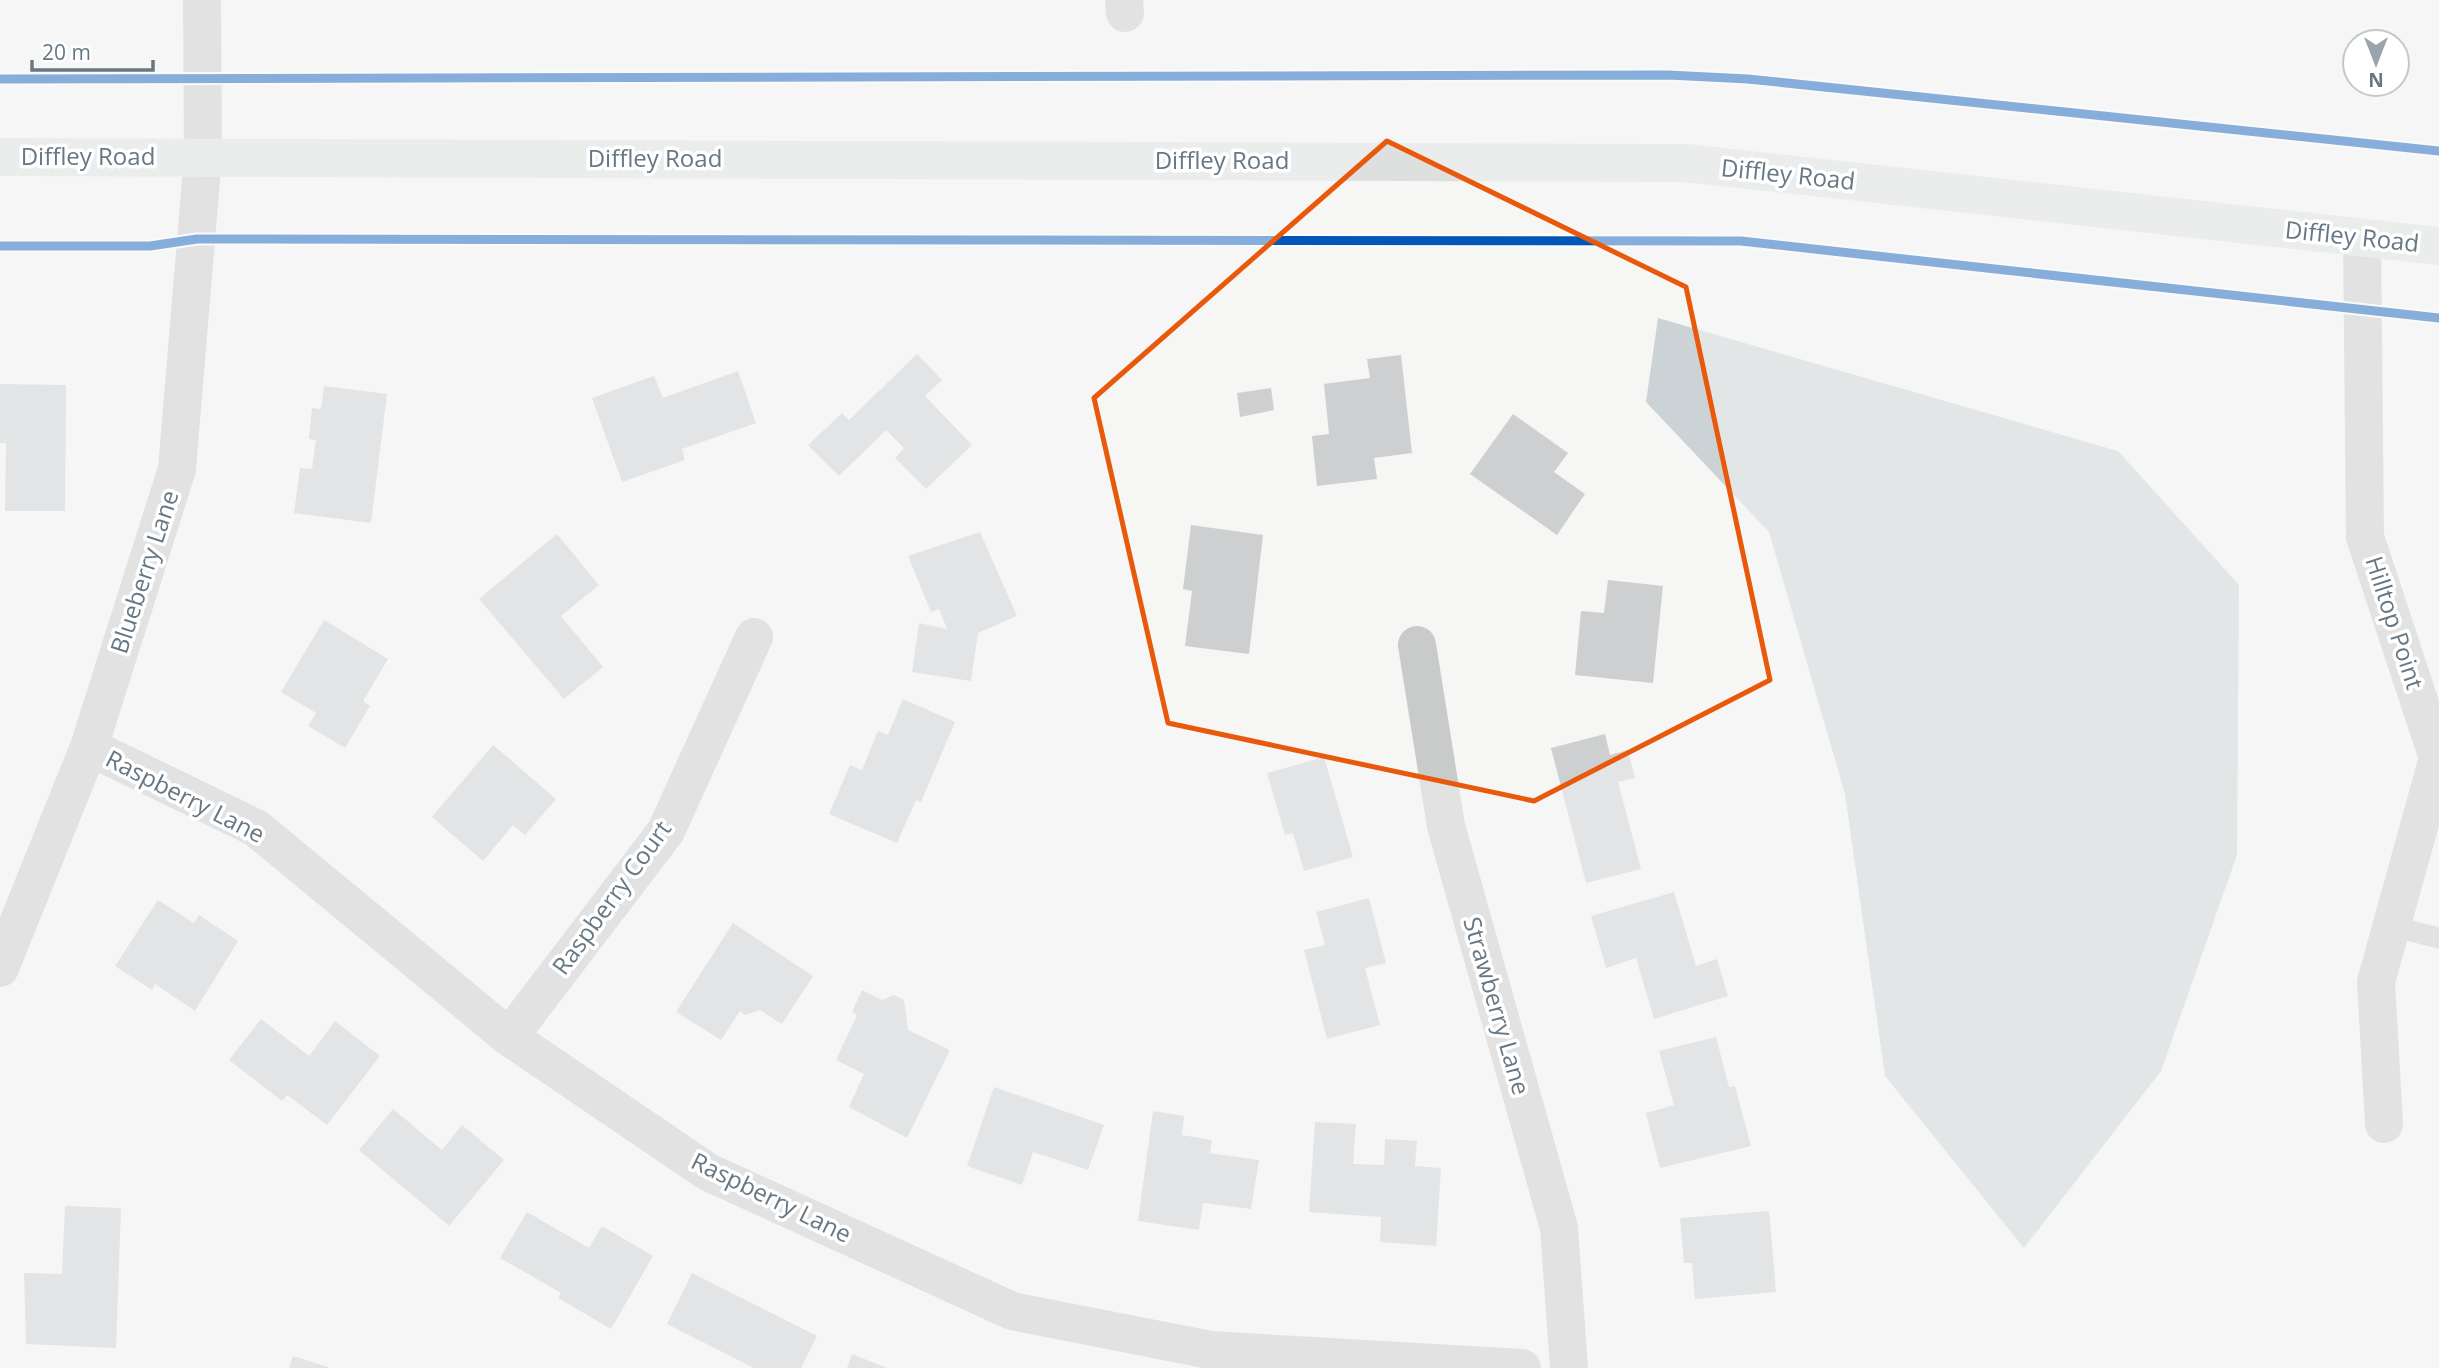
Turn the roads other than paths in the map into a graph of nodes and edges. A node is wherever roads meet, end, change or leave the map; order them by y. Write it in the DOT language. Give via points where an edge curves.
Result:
graph roads {
  1 [pos="202,0"];
  2 [pos="203,156"];
  3 [pos="0,157"];
  4 [pos="2362,238"];
  5 [pos="2439,246"];
  6 [pos="754,637"];
  7 [pos="1417,645"];
  8 [pos="89,747"];
  9 [pos="2391,926"];
  10 [pos="2439,938"];
  11 [pos="0,968"];
  12 [pos="509,1037"];
  13 [pos="2384,1124"];
  14 [pos="1522,1368"];
  15 [pos="1569,1368"];
  1 -- 2 [label="street, Blueberry Lane"];
  2 -- 3 [label="main road, Diffley Road"];
  2 -- 4 [label="main road, Diffley Road" via="1686,163"];
  2 -- 8 [label="street, Blueberry Lane" via="177,469"];
  4 -- 5 [label="main road, Diffley Road"];
  4 -- 9 [label="street, Hilltop Point" via="2365,537 2438,758"];
  6 -- 12 [label="street, Raspberry Court" via="666,831"];
  7 -- 15 [label="street, Strawberry Lane" via="1446,826 1559,1228"];
  8 -- 11 [label="street, Blueberry Lane"];
  8 -- 12 [label="street, Raspberry Lane" via="256,828"];
  9 -- 10 [label="lane"];
  9 -- 13 [label="street, Hilltop Point" via="2376,982"];
  12 -- 14 [label="street, Raspberry Lane" via="708,1172 1012,1311 1210,1350"];
}
